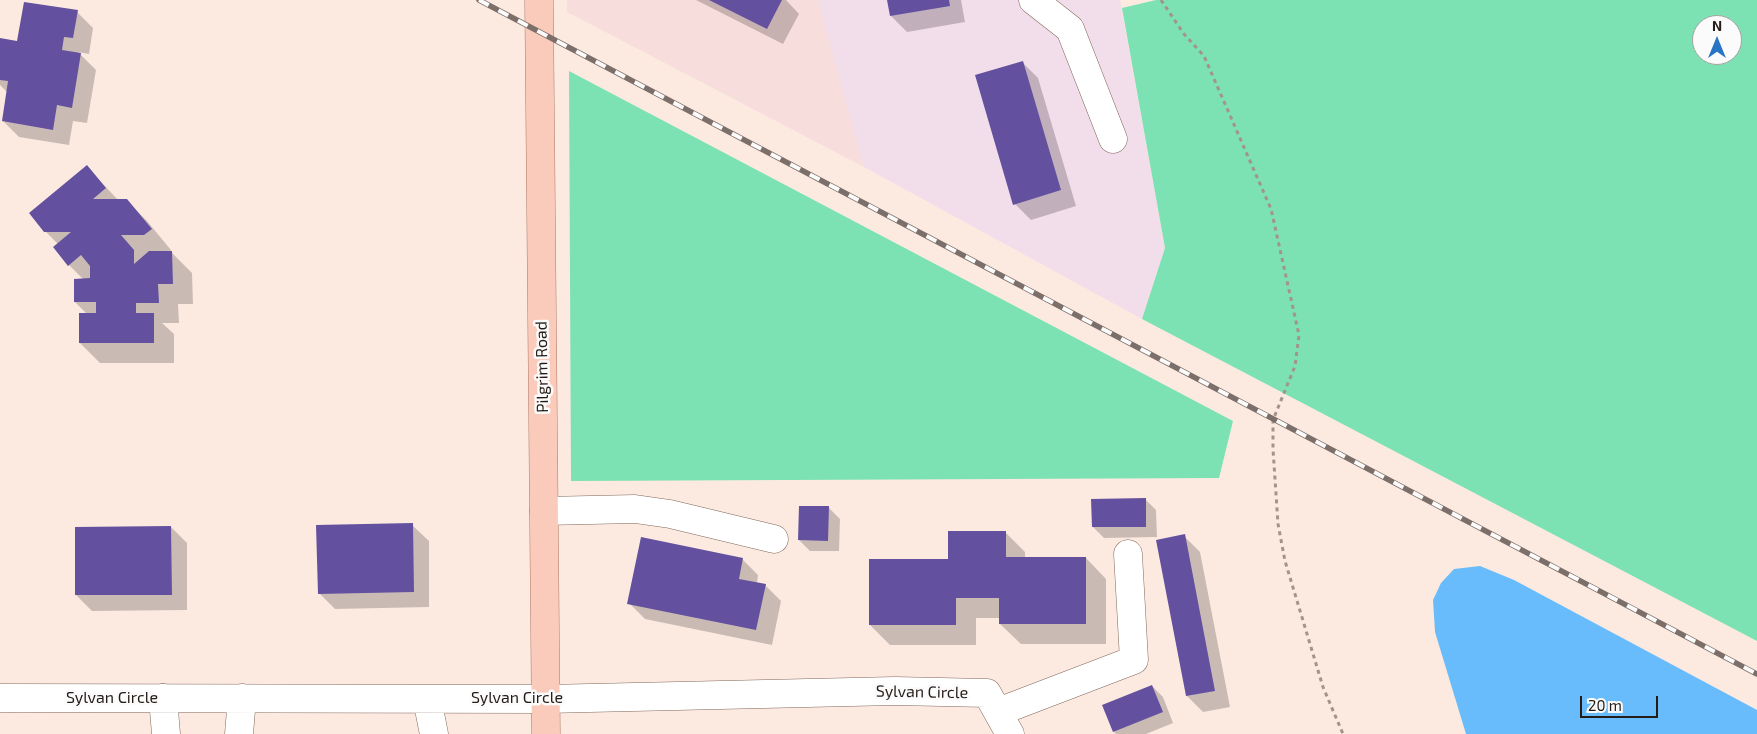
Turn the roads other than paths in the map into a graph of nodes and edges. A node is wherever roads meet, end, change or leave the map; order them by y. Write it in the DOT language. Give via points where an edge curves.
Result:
graph roads {
  1 [pos="539,0"];
  2 [pos="1033,0"];
  3 [pos="1113,139"];
  4 [pos="544,511"];
  5 [pos="774,539"];
  6 [pos="1128,554"];
  7 [pos="0,698"];
  8 [pos="163,698"];
  9 [pos="242,698"];
  10 [pos="428,698"];
  11 [pos="546,698"];
  12 [pos="1004,723"];
  13 [pos="166,734"];
  14 [pos="239,734"];
  15 [pos="434,734"];
  16 [pos="546,734"];
  1 -- 4 [label="main road, Pilgrim Road"];
  2 -- 3 [label="street" via="1070,29"];
  4 -- 5 [label="street" via="635,509"];
  4 -- 11 [label="main road, Pilgrim Road"];
  6 -- 12 [label="street" via="1134,660"];
  7 -- 8 [label="street, Sylvan Circle"];
  8 -- 9 [label="street, Sylvan Circle"];
  8 -- 13 [label="street"];
  9 -- 10 [label="street, Sylvan Circle"];
  9 -- 14 [label="street"];
  10 -- 11 [label="street, Sylvan Circle"];
  10 -- 15 [label="street"];
  11 -- 12 [label="street, Sylvan Circle" via="895,691 987,693"];
  11 -- 16 [label="main road, Pilgrim Road"];
}
